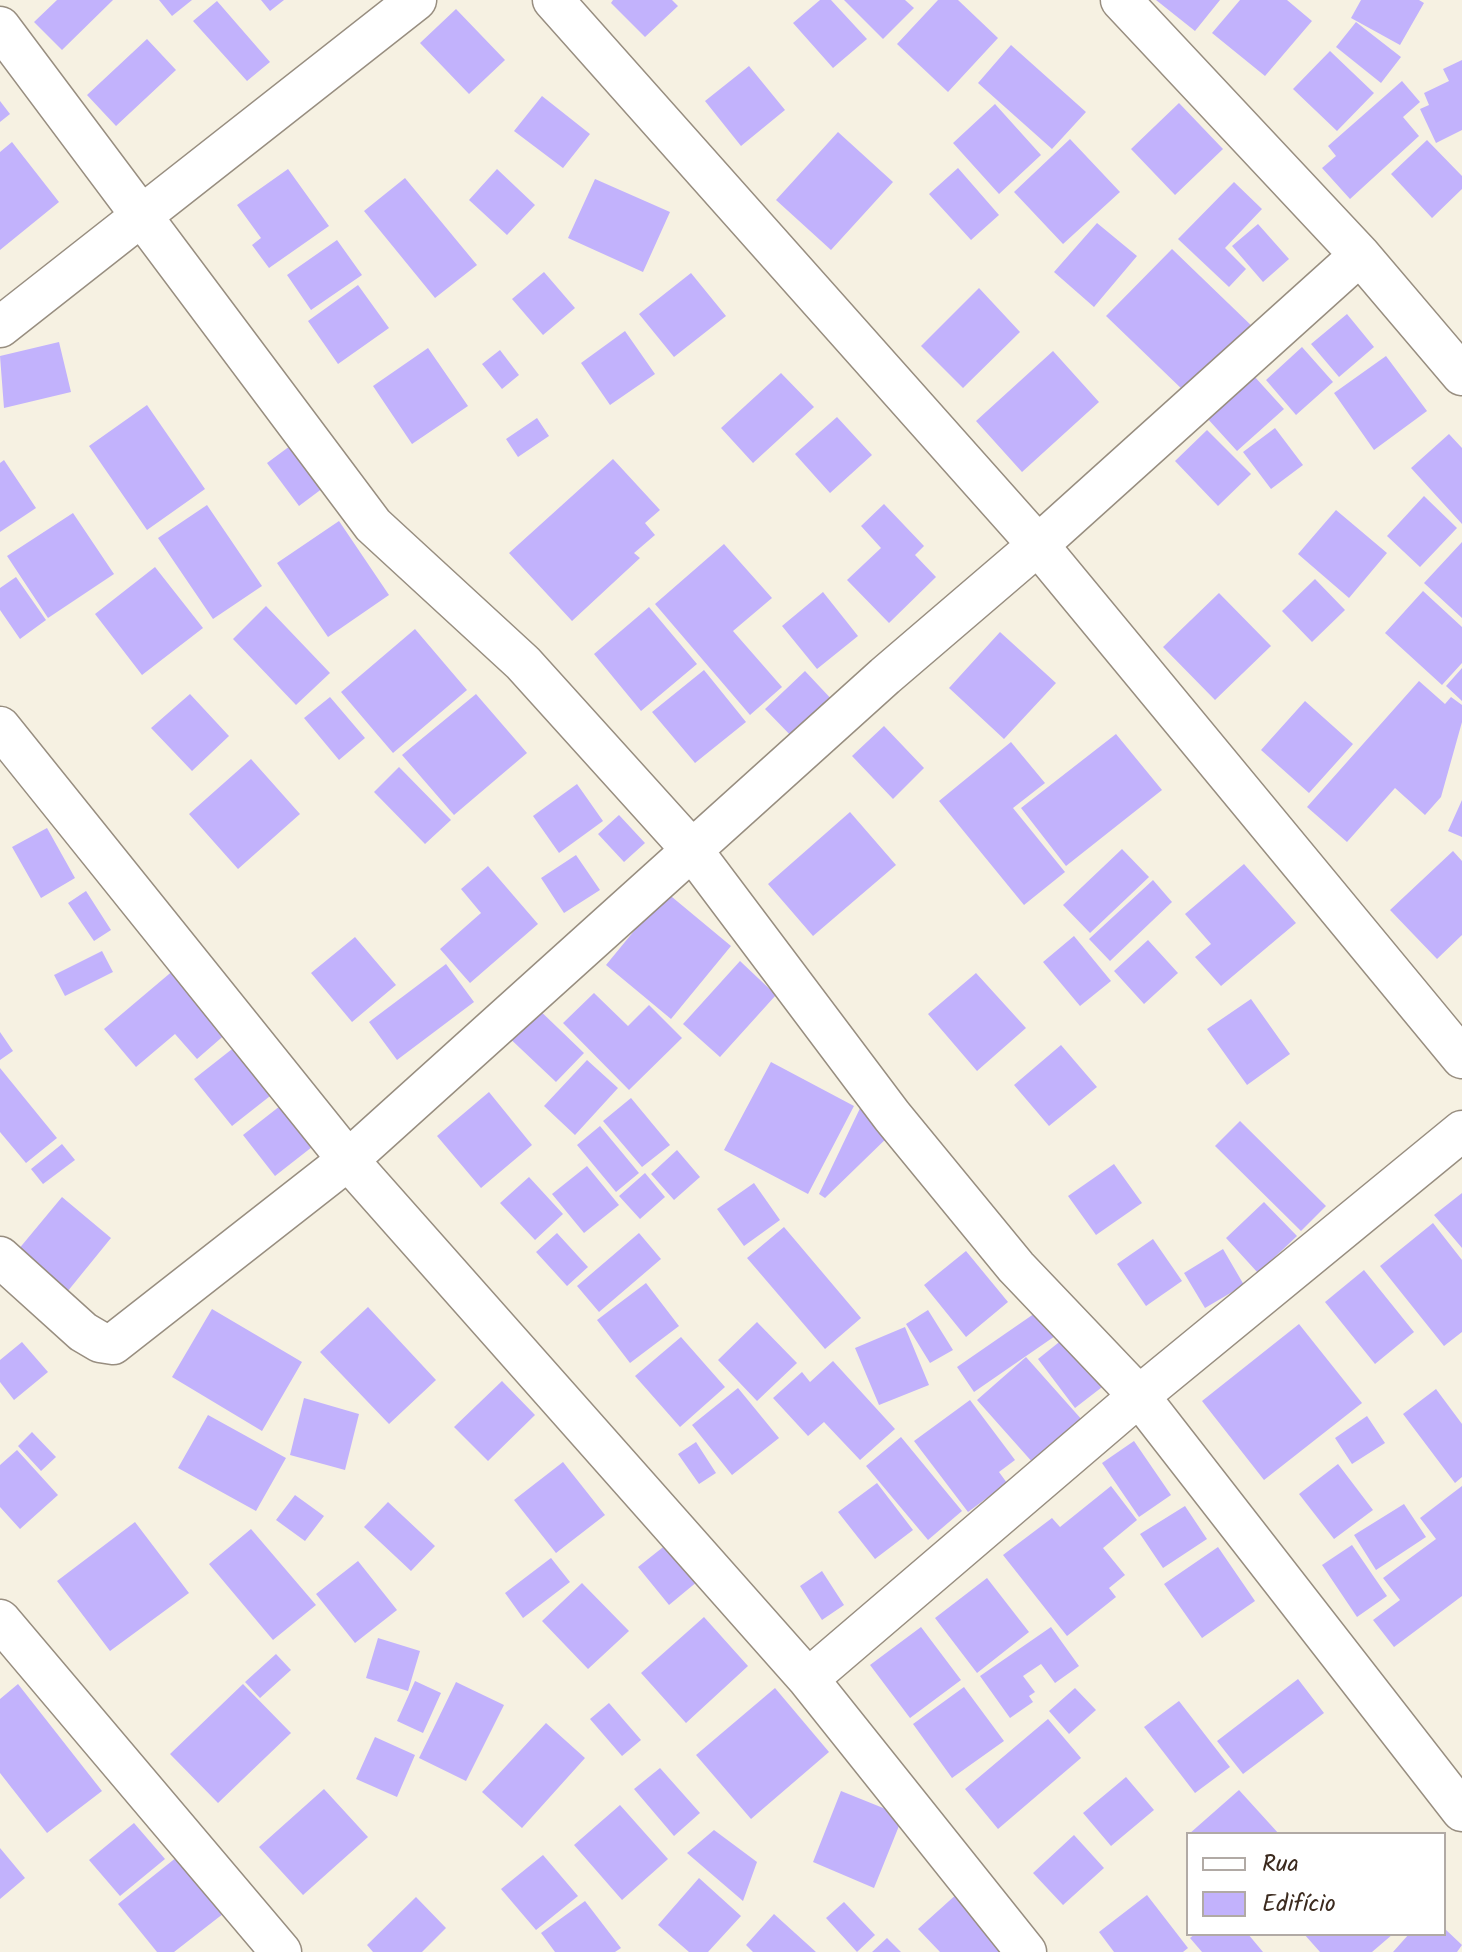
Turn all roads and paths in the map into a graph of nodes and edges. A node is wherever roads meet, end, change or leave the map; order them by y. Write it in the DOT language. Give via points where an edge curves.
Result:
graph roads {
  1 [pos="416,0"];
  2 [pos="553,0"];
  3 [pos="1121,0"];
  4 [pos="0,27"];
  5 [pos="141,218"];
  6 [pos="1360,255"];
  7 [pos="0,327"];
  8 [pos="1462,375"];
  9 [pos="1038,545"];
  10 [pos="0,727"];
  11 [pos="692,850"];
  12 [pos="1462,1058"];
  13 [pos="1462,1131"];
  14 [pos="348,1160"];
  15 [pos="0,1257"];
  16 [pos="1139,1396"];
  17 [pos="0,1620"];
  18 [pos="808,1679"];
  19 [pos="1462,1811"];
  20 [pos="281,1952"];
  21 [pos="1026,1952"];
  1 -- 5 [label="street"];
  2 -- 9 [label="street"];
  3 -- 6 [label="street"];
  4 -- 5 [label="street"];
  5 -- 7 [label="street"];
  5 -- 11 [label="street" via="373,525 523,663"];
  6 -- 8 [label="street"];
  6 -- 9 [label="street"];
  9 -- 11 [label="street"];
  9 -- 12 [label="street"];
  10 -- 14 [label="street"];
  11 -- 14 [label="street"];
  11 -- 16 [label="street" via="892,1116 1016,1267"];
  13 -- 16 [label="street"];
  14 -- 15 [label="street" via="113,1344 83,1332"];
  14 -- 18 [label="street"];
  16 -- 18 [label="street"];
  16 -- 19 [label="street"];
  17 -- 20 [label="street"];
  18 -- 21 [label="street"];
}
